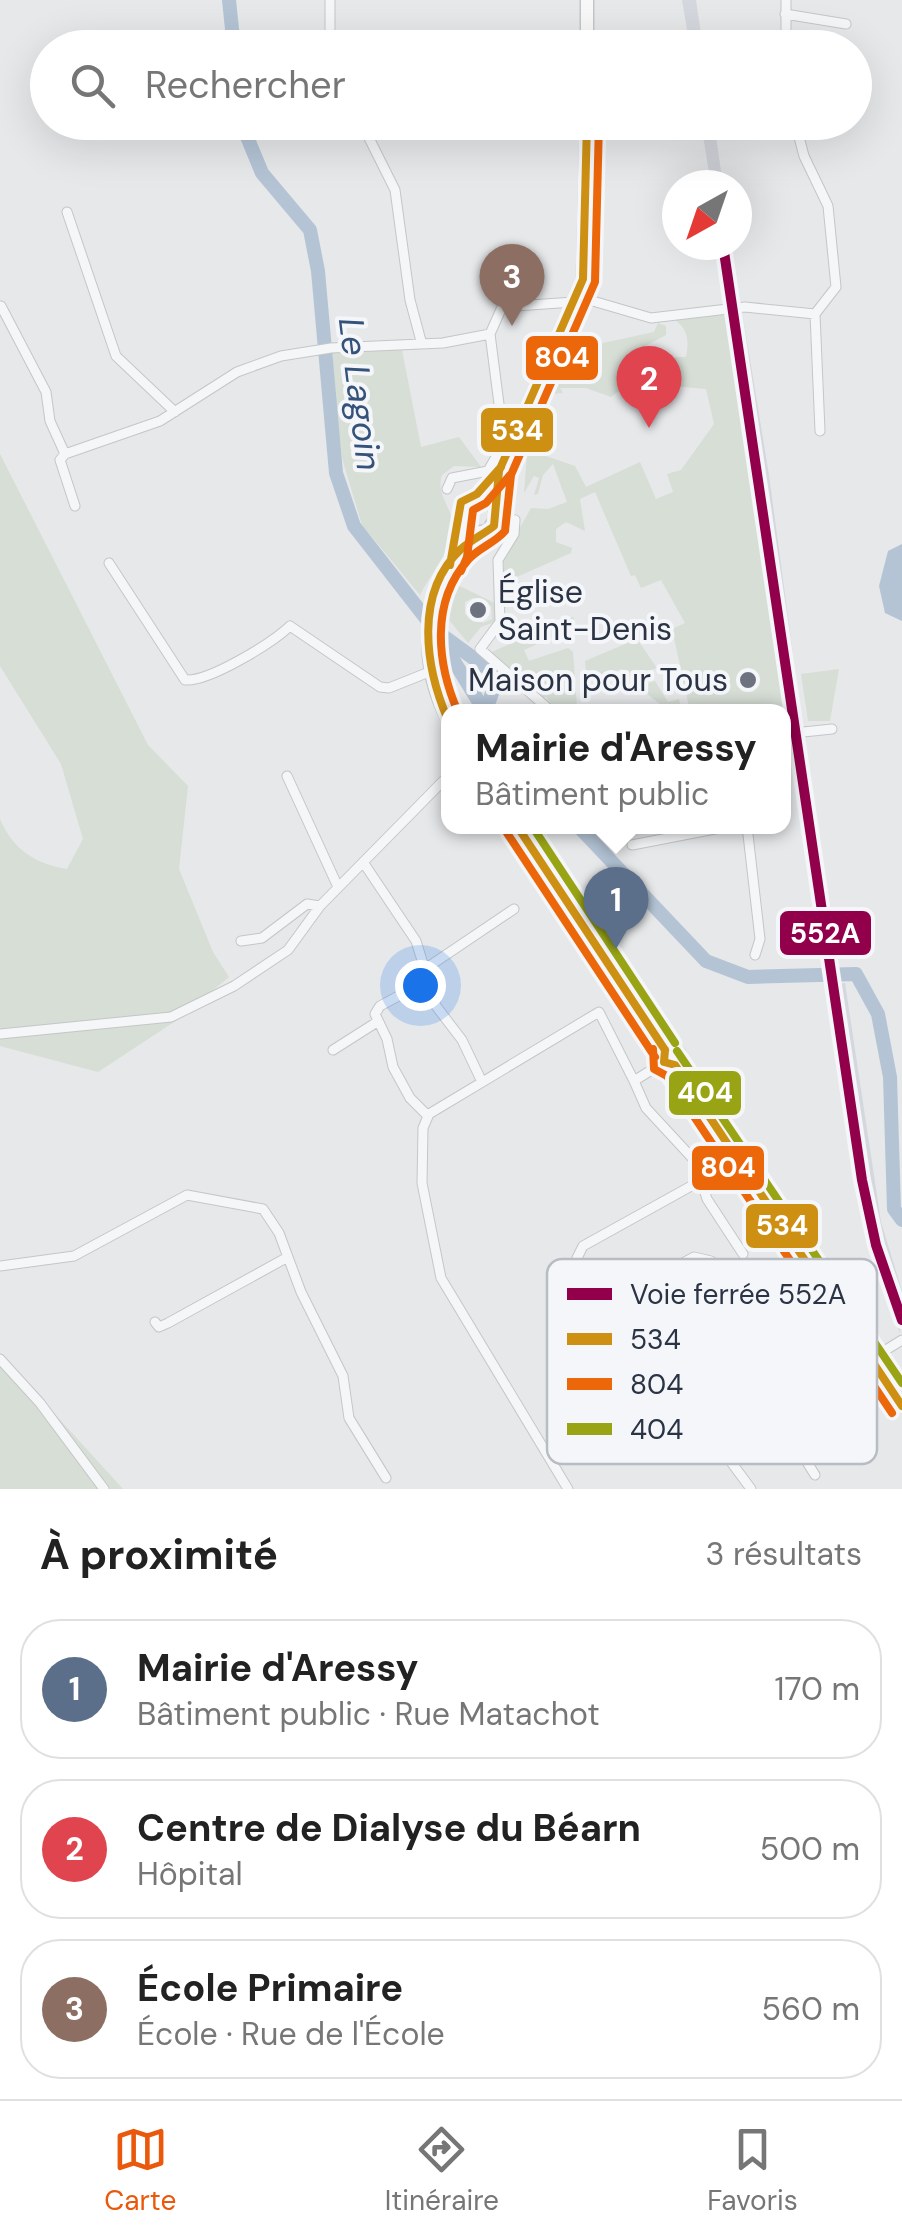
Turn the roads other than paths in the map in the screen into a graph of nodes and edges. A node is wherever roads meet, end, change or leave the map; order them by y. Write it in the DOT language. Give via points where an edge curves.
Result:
graph roads {
  1 [pos="330,0"];
  2 [pos="587,0"];
  3 [pos="786,0"];
  4 [pos="785,14"];
  5 [pos="846,24"];
  6 [pos="330,30"];
  7 [pos="587,30"];
  8 [pos="785,30"];
  9 [pos="370,140"];
  10 [pos="586,140"];
  11 [pos="798,140"];
  12 [pos="67,212"];
  13 [pos="578,299"];
  14 [pos="1,306"];
  15 [pos="815,314"];
  16 [pos="490,334"];
  17 [pos="421,341"];
  18 [pos="175,412"];
  19 [pos="820,431"];
  20 [pos="64,454"];
  21 [pos="498,471"];
  22 [pos="466,501"];
  23 [pos="492,501"];
  24 [pos="75,506"];
  25 [pos="497,516"];
  26 [pos="459,525"];
  27 [pos="482,533"];
  28 [pos="510,540"];
  29 [pos="455,555"];
  30 [pos="109,562"];
  31 [pos="428,672"];
  32 [pos="441,704"];
  33 [pos="543,704"];
  34 [pos="832,729"];
  35 [pos="791,733"];
  36 [pos="287,776"];
  37 [pos="441,783"];
  38 [pos="523,834"];
  39 [pos="689,834"];
  40 [pos="748,834"];
  41 [pos="632,845"];
  42 [pos="363,862"];
  43 [pos="338,887"];
  44 [pos="320,906"];
  45 [pos="514,909"];
  46 [pos="241,941"];
  47 [pos="755,955"];
  48 [pos="426,974"];
  49 [pos="377,1022"];
  50 [pos="0,1034"];
  51 [pos="333,1050"];
  52 [pos="674,1055"];
  53 [pos="634,1081"];
  54 [pos="482,1082"];
  55 [pos="428,1116"];
  56 [pos="702,1180"];
  57 [pos="743,1254"];
  58 [pos="286,1258"];
  59 [pos="578,1259"];
  60 [pos="806,1259"];
  61 [pos="0,1266"];
  62 [pos="155,1322"];
  63 [pos="902,1340"];
  64 [pos="877,1355"];
  65 [pos="0,1359"];
  66 [pos="877,1369"];
  67 [pos="902,1406"];
  68 [pos="547,1455"];
  69 [pos="552,1464"];
  70 [pos="732,1464"];
  71 [pos="808,1464"];
  72 [pos="815,1475"];
  73 [pos="386,1478"];
  74 [pos="104,1489"];
  75 [pos="568,1489"];
  76 [pos="750,1489"];
  1 -- 6 [label="street"];
  2 -- 7 [label="main road"];
  3 -- 4 [label="street"];
  4 -- 5 [label="street"];
  4 -- 8 [label="street"];
  9 -- 17 [label="street" via="395,190"];
  10 -- 13 [label="main road" via="585,262"];
  11 -- 15 [label="street" via="828,206 836,287"];
  12 -- 18 [label="street" via="116,356"];
  13 -- 15 [label="street" via="651,318 745,307"];
  13 -- 16 [label="street" via="502,307"];
  13 -- 21 [label="main road"];
  14 -- 20 [label="street" via="46,392"];
  15 -- 19 [label="street"];
  16 -- 17 [label="street"];
  16 -- 22 [label="street" via="504,443 488,472 452,478 448,489"];
  17 -- 18 [label="street" via="313,350 236,372"];
  18 -- 20 [label="street"];
  20 -- 24 [label="street" via="60,460"];
  21 -- 22 [label="main road"];
  21 -- 23 [label="main road"];
  22 -- 23 [label="main road"];
  22 -- 26 [label="main road"];
  23 -- 25 [label="main road"];
  25 -- 27 [label="main road"];
  25 -- 28 [label="street" via="514,520"];
  26 -- 27 [label="main road"];
  26 -- 29 [label="main road"];
  27 -- 28 [label="street"];
  27 -- 29 [label="main road"];
  28 -- 33 [label="street" via="498,560 500,622 480,649"];
  29 -- 31 [label="main road" via="431,607"];
  30 -- 31 [label="street" via="184,680 248,654 290,626 380,687"];
  31 -- 32 [label="main road"];
  34 -- 35 [label="street"];
  36 -- 43 [label="street"];
  37 -- 42 [label="street"];
  38 -- 52 [label="main road"];
  39 -- 41 [label="street"];
  40 -- 47 [label="street" via="760,939"];
  42 -- 43 [label="street"];
  42 -- 48 [label="street" via="416,941"];
  43 -- 44 [label="street"];
  44 -- 46 [label="street" via="307,904 262,938"];
  44 -- 50 [label="street" via="267,968 171,1017"];
  45 -- 48 [label="street"];
  48 -- 49 [label="street" via="380,1006"];
  48 -- 54 [label="street" via="436,1006"];
  49 -- 51 [label="street"];
  49 -- 55 [label="street" via="393,1067"];
  52 -- 53 [label="street"];
  52 -- 60 [label="main road"];
  53 -- 54 [label="street" via="599,1012"];
  53 -- 56 [label="street" via="646,1108 695,1161"];
  54 -- 55 [label="street"];
  55 -- 68 [label="street" via="420,1152 437,1268"];
  56 -- 57 [label="street"];
  56 -- 59 [label="street" via="583,1246"];
  58 -- 61 [label="street" via="263,1209 199,1194 74,1256"];
  58 -- 62 [label="street" via="168,1323"];
  58 -- 73 [label="street" via="343,1376 349,1418"];
  63 -- 64 [label="street"];
  65 -- 74 [label="street"];
  66 -- 67 [label="main road"];
  69 -- 75 [label="street"];
  70 -- 76 [label="street"];
  71 -- 72 [label="street"];
}
